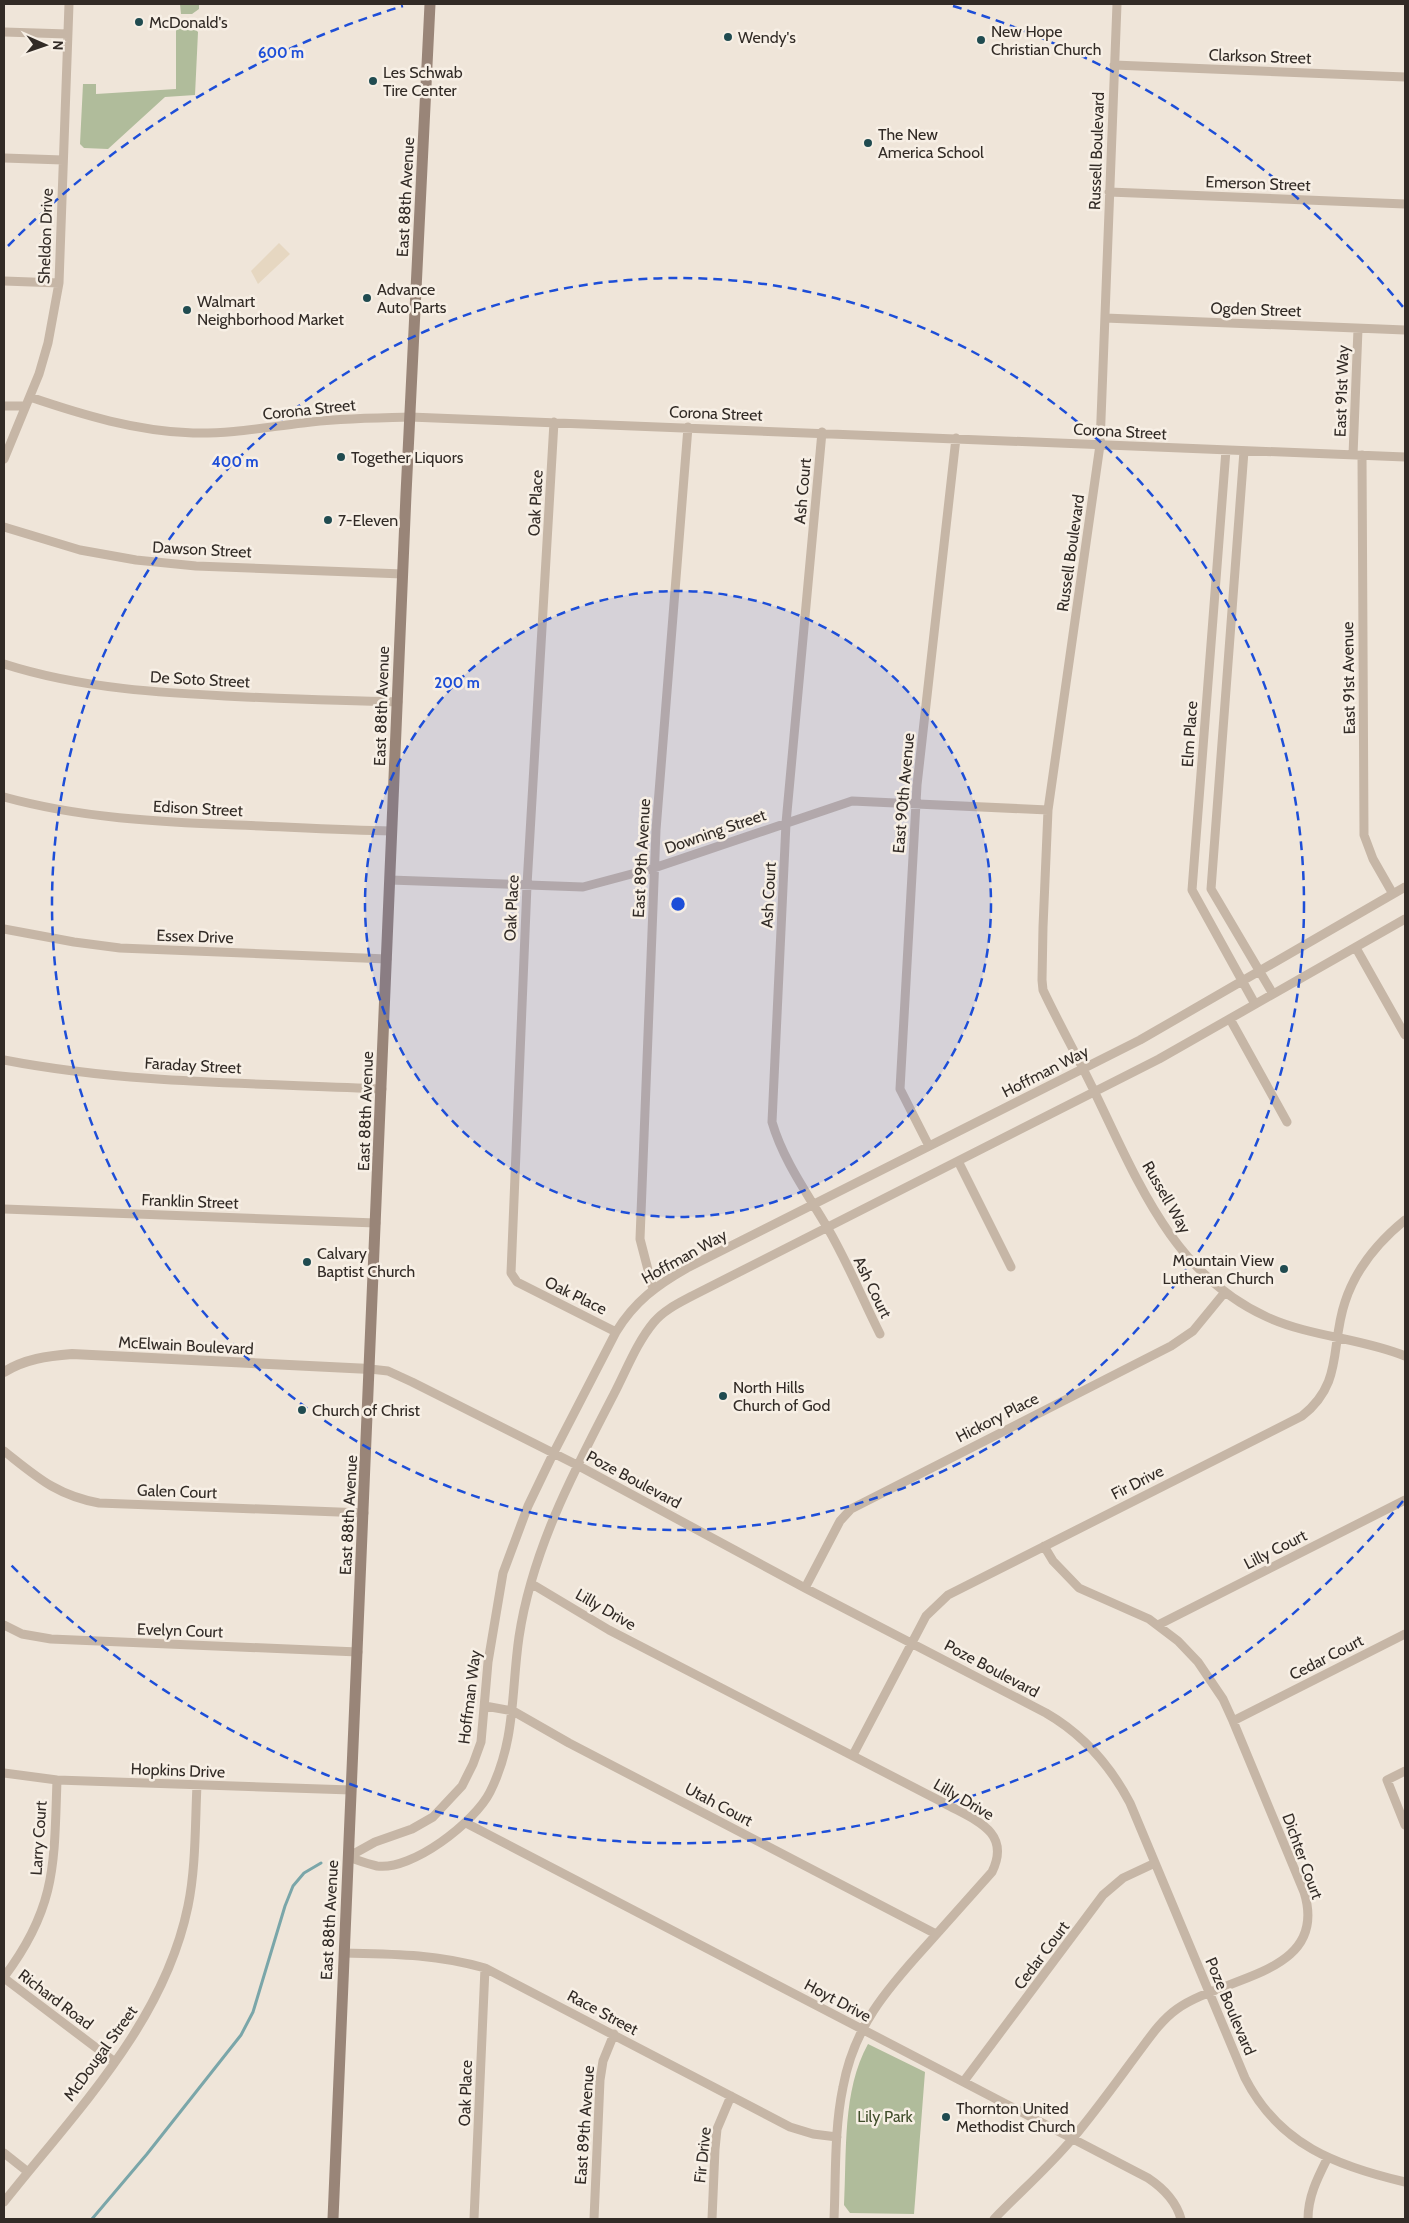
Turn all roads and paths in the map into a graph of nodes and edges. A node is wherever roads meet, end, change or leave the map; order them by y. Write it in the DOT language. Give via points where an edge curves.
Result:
graph roads {
  1 [pos="69,4"];
  2 [pos="430,4"];
  3 [pos="1117,4"];
  4 [pos="4,32"];
  5 [pos="68,34"];
  6 [pos="1114,65"];
  7 [pos="1405,77"];
  8 [pos="4,158"];
  9 [pos="63,160"];
  10 [pos="1109,192"];
  11 [pos="1405,204"];
  12 [pos="4,281"];
  13 [pos="59,283"];
  14 [pos="1105,318"];
  15 [pos="1358,329"];
  16 [pos="1405,330"];
  17 [pos="30,397"];
  18 [pos="4,406"];
  19 [pos="25,406"];
  20 [pos="410,417"];
  21 [pos="554,422"];
  22 [pos="688,428"];
  23 [pos="822,432"];
  24 [pos="956,438"];
  25 [pos="1100,445"];
  26 [pos="1226,450"];
  27 [pos="1244,451"];
  28 [pos="1358,455"];
  29 [pos="1405,457"];
  30 [pos="4,459"];
  31 [pos="4,527"];
  32 [pos="403,574"];
  33 [pos="4,664"];
  34 [pos="398,702"];
  35 [pos="4,797"];
  36 [pos="916,803"];
  37 [pos="1048,810"];
  38 [pos="786,823"];
  39 [pos="392,831"];
  40 [pos="654,868"];
  41 [pos="390,880"];
  42 [pos="527,885"];
  43 [pos="1405,887"];
  44 [pos="1393,894"];
  45 [pos="1405,919"];
  46 [pos="4,929"];
  47 [pos="1356,948"];
  48 [pos="387,960"];
  49 [pos="1260,971"];
  50 [pos="1242,982"];
  51 [pos="1273,994"];
  52 [pos="1255,1004"];
  53 [pos="1230,1019"];
  54 [pos="1405,1035"];
  55 [pos="4,1060"];
  56 [pos="1083,1068"];
  57 [pos="382,1089"];
  58 [pos="1095,1092"];
  59 [pos="1287,1122"];
  60 [pos="929,1146"];
  61 [pos="958,1161"];
  62 [pos="812,1206"];
  63 [pos="4,1209"];
  64 [pos="1405,1220"];
  65 [pos="376,1223"];
  66 [pos="827,1227"];
  67 [pos="1011,1267"];
  68 [pos="653,1289"];
  69 [pos="1225,1292"];
  70 [pos="616,1332"];
  71 [pos="880,1334"];
  72 [pos="1337,1338"];
  73 [pos="1405,1356"];
  74 [pos="370,1369"];
  75 [pos="4,1372"];
  76 [pos="4,1451"];
  77 [pos="553,1454"];
  78 [pos="577,1465"];
  79 [pos="1405,1500"];
  80 [pos="364,1513"];
  81 [pos="1044,1546"];
  82 [pos="532,1584"];
  83 [pos="804,1588"];
  84 [pos="4,1625"];
  85 [pos="1158,1625"];
  86 [pos="1405,1634"];
  87 [pos="912,1643"];
  88 [pos="358,1652"];
  89 [pos="485,1706"];
  90 [pos="513,1711"];
  91 [pos="1233,1721"];
  92 [pos="853,1755"];
  93 [pos="1405,1771"];
  94 [pos="4,1773"];
  95 [pos="57,1780"];
  96 [pos="197,1785"];
  97 [pos="351,1790"];
  98 [pos="466,1823"];
  99 [pos="1405,1824"];
  100 [pos="348,1857"];
  101 [pos="1155,1863"];
  102 [pos="936,1934"];
  103 [pos="344,1953"];
  104 [pos="485,1968"];
  105 [pos="4,1978"];
  106 [pos="1209,1994"];
  107 [pos="862,2029"];
  108 [pos="614,2034"];
  109 [pos="115,2062"];
  110 [pos="964,2081"];
  111 [pos="732,2096"];
  112 [pos="837,2137"];
  113 [pos="1073,2139"];
  114 [pos="4,2153"];
  115 [pos="1328,2159"];
  116 [pos="28,2172"];
  117 [pos="1405,2182"];
  118 [pos="4,2202"];
  119 [pos="333,2219"];
  120 [pos="474,2219"];
  121 [pos="594,2219"];
  122 [pos="712,2219"];
  123 [pos="834,2219"];
  124 [pos="994,2219"];
  125 [pos="1181,2219"];
  126 [pos="1308,2219"];
  1 -- 5 [label="street, Sheldon Drive"];
  2 -- 20 [label="main road, East 88th Avenue"];
  3 -- 6 [label="street, Russell Boulevard"];
  4 -- 5 [label="street"];
  5 -- 9 [label="street, Sheldon Drive"];
  6 -- 7 [label="street, Clarkson Street"];
  6 -- 10 [label="street, Russell Boulevard"];
  8 -- 9 [label="street"];
  9 -- 13 [label="street, Sheldon Drive"];
  10 -- 11 [label="street, Emerson Street"];
  10 -- 14 [label="street, Russell Boulevard"];
  12 -- 13 [label="street"];
  13 -- 17 [label="street, Sheldon Drive" via="48,343"];
  14 -- 15 [label="street, Ogden Street"];
  14 -- 25 [label="street, Russell Boulevard"];
  15 -- 16 [label="street, Ogden Street"];
  15 -- 28 [label="street, East 91st Way"];
  17 -- 19 [label="street, Sheldon Drive"];
  17 -- 20 [label="street, Corona Street" via="129,426 194,433 352,418"];
  18 -- 19 [label="street"];
  19 -- 30 [label="street, Sheldon Drive"];
  20 -- 21 [label="street, Corona Street"];
  20 -- 32 [label="main road, East 88th Avenue"];
  21 -- 22 [label="street, Corona Street"];
  21 -- 42 [label="street, Oak Place"];
  22 -- 23 [label="street, Corona Street"];
  22 -- 40 [label="street, East 89th Avenue"];
  23 -- 24 [label="street, Corona Street"];
  23 -- 38 [label="street, Ash Court"];
  24 -- 25 [label="street, Corona Street"];
  24 -- 36 [label="street, East 90th Avenue"];
  25 -- 26 [label="street, Corona Street"];
  25 -- 37 [label="street, Russell Boulevard"];
  26 -- 27 [label="street, Corona Street"];
  26 -- 50 [label="street, Elm Place" via="1192,890"];
  27 -- 28 [label="street, Corona Street"];
  27 -- 49 [label="street, Elm Place" via="1211,889"];
  28 -- 29 [label="street, Corona Street"];
  28 -- 44 [label="street, East 91st Avenue" via="1364,835 1373,859"];
  31 -- 32 [label="street, Dawson Street" via="66,547 136,560 196,566"];
  32 -- 34 [label="main road, East 88th Avenue"];
  33 -- 34 [label="street, De Soto Street" via="63,679 150,692"];
  34 -- 39 [label="main road, East 88th Avenue"];
  35 -- 39 [label="street, Edison Street" via="51,808 163,822"];
  36 -- 37 [label="street, Downing Street"];
  36 -- 38 [label="street, Downing Street" via="852,801"];
  36 -- 60 [label="street, East 90th Avenue" via="900,1089"];
  37 -- 56 [label="street, Russell Boulevard" via="1043,990"];
  38 -- 40 [label="street, Downing Street"];
  38 -- 62 [label="street, Ash Court" via="772,1122 776,1138"];
  39 -- 41 [label="main road, East 88th Avenue"];
  40 -- 42 [label="street, Downing Street" via="584,887"];
  40 -- 68 [label="street, East 89th Avenue" via="640,1238"];
  41 -- 42 [label="street, Downing Street"];
  41 -- 48 [label="main road, East 88th Avenue"];
  42 -- 70 [label="street, Oak Place" via="511,1273 517,1282"];
  43 -- 44 [label="street, Hoffman Way"];
  44 -- 49 [label="street, Hoffman Way"];
  45 -- 47 [label="street"];
  46 -- 48 [label="street, Essex Drive" via="120,948"];
  47 -- 51 [label="street"];
  47 -- 54 [label="street"];
  48 -- 57 [label="main road, East 88th Avenue"];
  49 -- 50 [label="street, Hoffman Way"];
  49 -- 51 [label="street, Elm Place"];
  50 -- 52 [label="street, Elm Place"];
  50 -- 56 [label="street, Hoffman Way"];
  51 -- 52 [label="street"];
  52 -- 53 [label="street"];
  53 -- 58 [label="street"];
  53 -- 59 [label="street"];
  55 -- 57 [label="street, Faraday Street" via="87,1073 151,1078"];
  56 -- 58 [label="street, Russell Boulevard"];
  56 -- 60 [label="street, Hoffman Way"];
  57 -- 65 [label="main road, East 88th Avenue"];
  58 -- 61 [label="street"];
  58 -- 69 [label="street, Russell Way" via="1163,1226 1195,1266"];
  60 -- 62 [label="street, Hoffman Way"];
  61 -- 66 [label="street"];
  61 -- 67 [label="street"];
  62 -- 66 [label="street, Ash Court"];
  62 -- 68 [label="street, Hoffman Way" via="687,1268"];
  63 -- 65 [label="street, Franklin Street"];
  64 -- 72 [label="street, Fir Drive" via="1376,1248 1355,1277 1345,1302"];
  65 -- 74 [label="main road, East 88th Avenue"];
  66 -- 71 [label="street, Ash Court"];
  66 -- 78 [label="street" via="692,1296 655,1321 638,1347"];
  68 -- 70 [label="street, Hoffman Way" via="632,1308"];
  69 -- 72 [label="street, Russell Way" via="1282,1324"];
  69 -- 83 [label="street, Hickory Place" via="1193,1331 1171,1346 852,1509 840,1521"];
  70 -- 77 [label="street, Hoffman Way"];
  72 -- 73 [label="street, Russell Way" via="1366,1343"];
  72 -- 81 [label="street, Fir Drive" via="1328,1386 1320,1400 1302,1416"];
  74 -- 75 [label="street, McElwain Boulevard" via="72,1354 32,1360"];
  74 -- 77 [label="street, Poze Boulevard" via="388,1371 412,1382"];
  74 -- 80 [label="main road, East 88th Avenue"];
  76 -- 80 [label="street, Galen Court" via="47,1485 100,1503"];
  77 -- 78 [label="street, Poze Boulevard"];
  77 -- 89 [label="street, Hoffman Way" via="528,1506 504,1573 488,1662"];
  78 -- 82 [label="street" via="550,1525"];
  78 -- 83 [label="street, Poze Boulevard"];
  79 -- 85 [label="street, Lilly Court"];
  80 -- 88 [label="main road, East 88th Avenue"];
  81 -- 85 [label="street, Dichter Court" via="1053,1561 1079,1588"];
  81 -- 87 [label="street, Fir Drive" via="942,1600 926,1616"];
  82 -- 90 [label="street" via="520,1636"];
  82 -- 92 [label="street, Lilly Drive" via="609,1630"];
  83 -- 87 [label="street, Poze Boulevard"];
  84 -- 88 [label="street, Evelyn Court" via="22,1634 51,1639"];
  85 -- 91 [label="street, Dichter Court" via="1198,1662 1223,1699"];
  86 -- 91 [label="street, Cedar Court"];
  87 -- 92 [label="street, Fir Drive"];
  87 -- 101 [label="street, Poze Boulevard" via="1046,1713 1075,1732 1102,1758 1120,1785"];
  88 -- 97 [label="main road, East 88th Avenue"];
  89 -- 90 [label="street, Utah Court"];
  89 -- 100 [label="street, Hoffman Way" via="481,1742 473,1764 462,1786 449,1801 412,1829 376,1842"];
  90 -- 98 [label="street" via="505,1756 497,1776 489,1794"];
  90 -- 102 [label="street, Utah Court"];
  91 -- 106 [label="street, Dichter Court" via="1304,1892 1307,1915 1302,1937 1286,1959"];
  92 -- 102 [label="street, Lilly Drive" via="986,1827 995,1838 998,1854 992,1872"];
  93 -- 99 [label="street" via="1387,1780"];
  94 -- 95 [label="street, Hopkins Drive"];
  95 -- 96 [label="street, Hopkins Drive"];
  95 -- 105 [label="street, Larry Court" via="54,1858 47,1896 32,1935"];
  96 -- 97 [label="street, Hopkins Drive"];
  96 -- 109 [label="street, McDougal Street" via="192,1879 180,1938 156,1997"];
  97 -- 100 [label="main road, East 88th Avenue"];
  98 -- 100 [label="street" via="440,1844 410,1859 378,1866"];
  98 -- 107 [label="street, Hoyt Drive"];
  100 -- 103 [label="main road, East 88th Avenue"];
  101 -- 106 [label="street, Poze Boulevard"];
  101 -- 110 [label="street, Cedar Court" via="1123,1878 1104,1895"];
  102 -- 107 [label="street, Lilly Drive" via="890,1986"];
  103 -- 104 [label="street, Race Street" via="428,1956"];
  103 -- 119 [label="main road, East 88th Avenue"];
  104 -- 108 [label="street, Race Street"];
  104 -- 120 [label="street, Oak Place"];
  105 -- 109 [label="street, Richard Road"];
  106 -- 113 [label="street, Dichter Court" via="1179,2007 1154,2031"];
  106 -- 115 [label="street, Poze Boulevard" via="1244,2078 1261,2104 1281,2127"];
  107 -- 110 [label="street, Hoyt Drive"];
  107 -- 112 [label="street, Lilly Drive" via="842,2087"];
  108 -- 111 [label="street, Race Street"];
  108 -- 121 [label="street, East 89th Avenue" via="603,2061 600,2080"];
  109 -- 116 [label="street, McDougal Street"];
  110 -- 113 [label="street, Hoyt Drive"];
  111 -- 112 [label="street, Race Street" via="790,2127"];
  111 -- 122 [label="street, Fir Drive" via="718,2129 714,2149"];
  112 -- 123 [label="street, Lilly Drive"];
  113 -- 124 [label="street, Dichter Court"];
  113 -- 125 [label="street, Hoyt Drive" via="1157,2184 1175,2205"];
  114 -- 116 [label="street"];
  115 -- 117 [label="street, Poze Boulevard"];
  115 -- 126 [label="street" via="1314,2185"];
  116 -- 118 [label="street, McDougal Street"];
}
